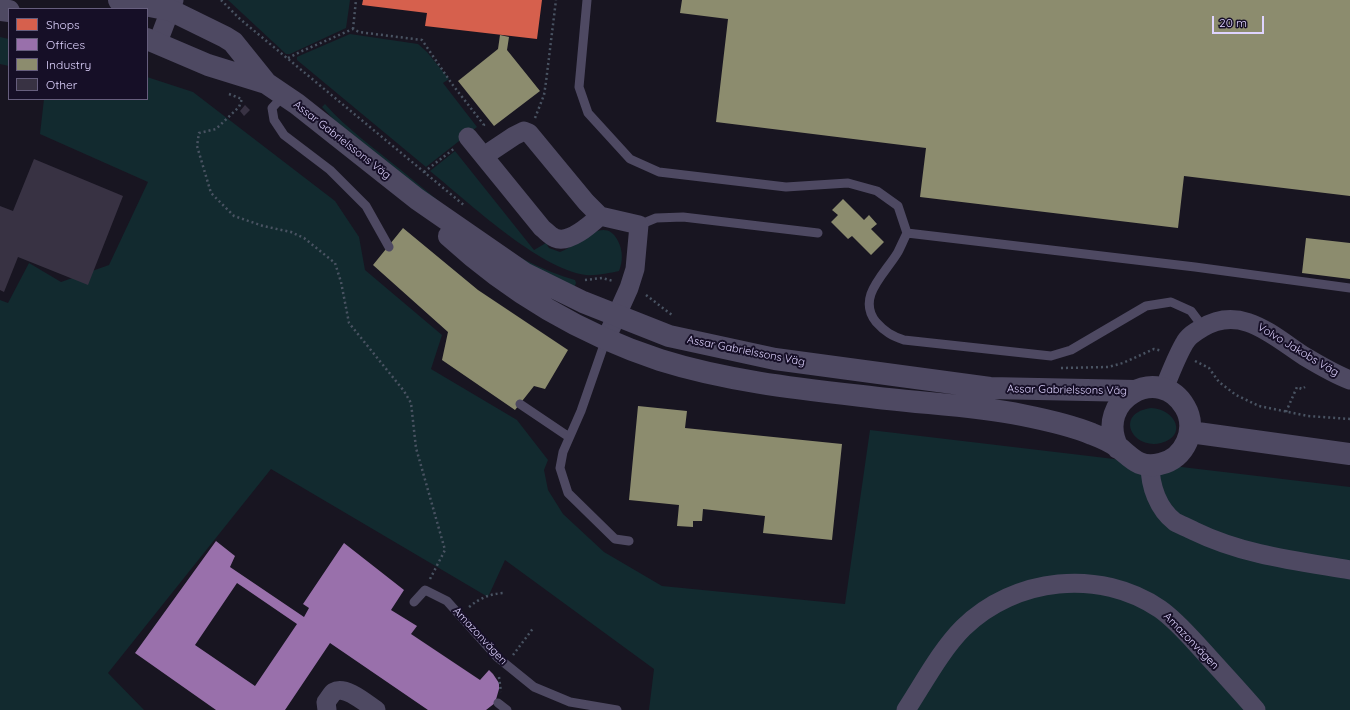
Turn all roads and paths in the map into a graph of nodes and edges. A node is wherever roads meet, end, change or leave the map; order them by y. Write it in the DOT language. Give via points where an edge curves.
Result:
graph roads {
  1 [pos="119,0"];
  2 [pos="220,0"];
  3 [pos="356,0"];
  4 [pos="556,0"];
  5 [pos="587,0"];
  6 [pos="172,5"];
  7 [pos="353,29"];
  8 [pos="153,40"];
  9 [pos="288,58"];
  10 [pos="266,83"];
  11 [pos="226,93"];
  12 [pos="284,95"];
  13 [pos="529,133"];
  14 [pos="468,137"];
  15 [pos="484,156"];
  16 [pos="424,172"];
  17 [pos="417,199"];
  18 [pos="468,209"];
  19 [pos="600,216"];
  20 [pos="639,225"];
  21 [pos="818,233"];
  22 [pos="907,233"];
  23 [pos="389,247"];
  24 [pos="580,280"];
  25 [pos="611,280"];
  26 [pos="1350,288"];
  27 [pos="617,317"];
  28 [pos="1203,327"];
  29 [pos="606,339"];
  30 [pos="1350,380"];
  31 [pos="1305,387"];
  32 [pos="1164,389"];
  33 [pos="1135,391"];
  34 [pos="520,404"];
  35 [pos="1286,412"];
  36 [pos="1190,432"];
  37 [pos="570,437"];
  38 [pos="1118,448"];
  39 [pos="1350,448"];
  40 [pos="1319,450"];
  41 [pos="1350,454"];
  42 [pos="1150,466"];
  43 [pos="629,541"];
  44 [pos="1350,570"];
  45 [pos="425,590"];
  46 [pos="503,593"];
  47 [pos="414,602"];
  48 [pos="459,614"];
  49 [pos="534,627"];
  50 [pos="510,658"];
  51 [pos="498,703"];
  52 [pos="327,710"];
  53 [pos="376,710"];
  54 [pos="508,710"];
  55 [pos="617,710"];
  56 [pos="906,710"];
  57 [pos="1256,710"];
  1 -- 6 [label="street, Assar Gabrielssons Väg"];
  2 -- 9 [label="path"];
  3 -- 7 [label="path"];
  4 -- 13 [label="path" via="544,95"];
  5 -- 22 [label="lane" via="579,87 588,113 630,159 659,172 786,187 848,183 877,191 898,206"];
  6 -- 8 [label="street"];
  6 -- 10 [label="street, Assar Gabrielssons Väg" via="233,42"];
  7 -- 9 [label="path"];
  7 -- 14 [label="path" via="359,32 422,40 484,125"];
  8 -- 10 [label="street, Assar Gabrielssons Väg" via="208,65"];
  9 -- 16 [label="path"];
  10 -- 12 [label="street, Assar Gabrielssons Väg"];
  11 -- 45 [label="path" via="242,99 239,107 216,129 199,133 197,146 211,193 234,216 304,238 335,263 349,323 411,403 416,448 445,550"];
  12 -- 17 [label="street, Assar Gabrielssons Väg"];
  12 -- 23 [label="lane" via="272,108 274,120 284,135 330,170 366,206"];
  13 -- 15 [label="street" via="524,131 514,136"];
  13 -- 19 [label="street"];
  14 -- 15 [label="street"];
  14 -- 16 [label="path"];
  15 -- 19 [label="street" via="553,238 560,240 573,236"];
  16 -- 18 [label="path"];
  17 -- 27 [label="street, Assar Gabrielssons Väg" via="524,273"];
  17 -- 29 [label="street, Assar Gabrielssons Väg" via="443,230 514,288 567,321"];
  19 -- 20 [label="street"];
  20 -- 21 [label="lane" via="656,218 683,217"];
  20 -- 27 [label="street" via="636,269"];
  22 -- 26 [label="lane"];
  22 -- 28 [label="lane" via="898,252 878,280 869,300 870,315 879,326 889,335 904,340 1050,356 1071,350 1146,306 1171,302 1191,311"];
  24 -- 25 [label="path"];
  27 -- 29 [label="street"];
  27 -- 33 [label="street, Assar Gabrielssons Väg" via="669,336 775,359 990,388"];
  28 -- 30 [label="street, Volvo Jakobs Väg" via="1226,320 1256,324 1304,356"];
  28 -- 32 [label="street, Volvo Jakobs Väg" via="1184,343"];
  29 -- 37 [label="lane"];
  29 -- 38 [label="street, Assar Gabrielssons Väg" via="661,360 732,378 1022,415 1092,433"];
  31 -- 35 [label="path" via="1297,387"];
  32 -- 33 [label="street" via="1147,388"];
  32 -- 36 [label="street" via="1185,407 1190,419"];
  33 -- 38 [label="street" via="1121,401 1113,416 1112,432"];
  34 -- 37 [label="lane"];
  36 -- 40 [label="street"];
  36 -- 42 [label="street" via="1187,442 1176,456 1168,462"];
  37 -- 43 [label="lane" via="563,452 560,468 568,493 615,539"];
  38 -- 42 [label="street" via="1135,462"];
  39 -- 40 [label="street"];
  40 -- 41 [label="street"];
  42 -- 44 [label="street" via="1154,493 1175,522 1211,539 1260,554"];
  45 -- 47 [label="lane"];
  45 -- 48 [label="lane, Amazonvägen" via="447,601"];
  46 -- 48 [label="path" via="477,600"];
  48 -- 55 [label="lane, Amazonvägen" via="498,657 534,687 570,702"];
  49 -- 50 [label="path"];
  51 -- 54 [label="lane"];
  52 -- 53 [label="street" via="326,702 334,692 341,690 349,692"];
  56 -- 57 [label="street, Amazonvägen" via="948,646 973,618 993,605 1028,589 1045,585 1089,583 1118,589 1161,610 1184,630"];
}
